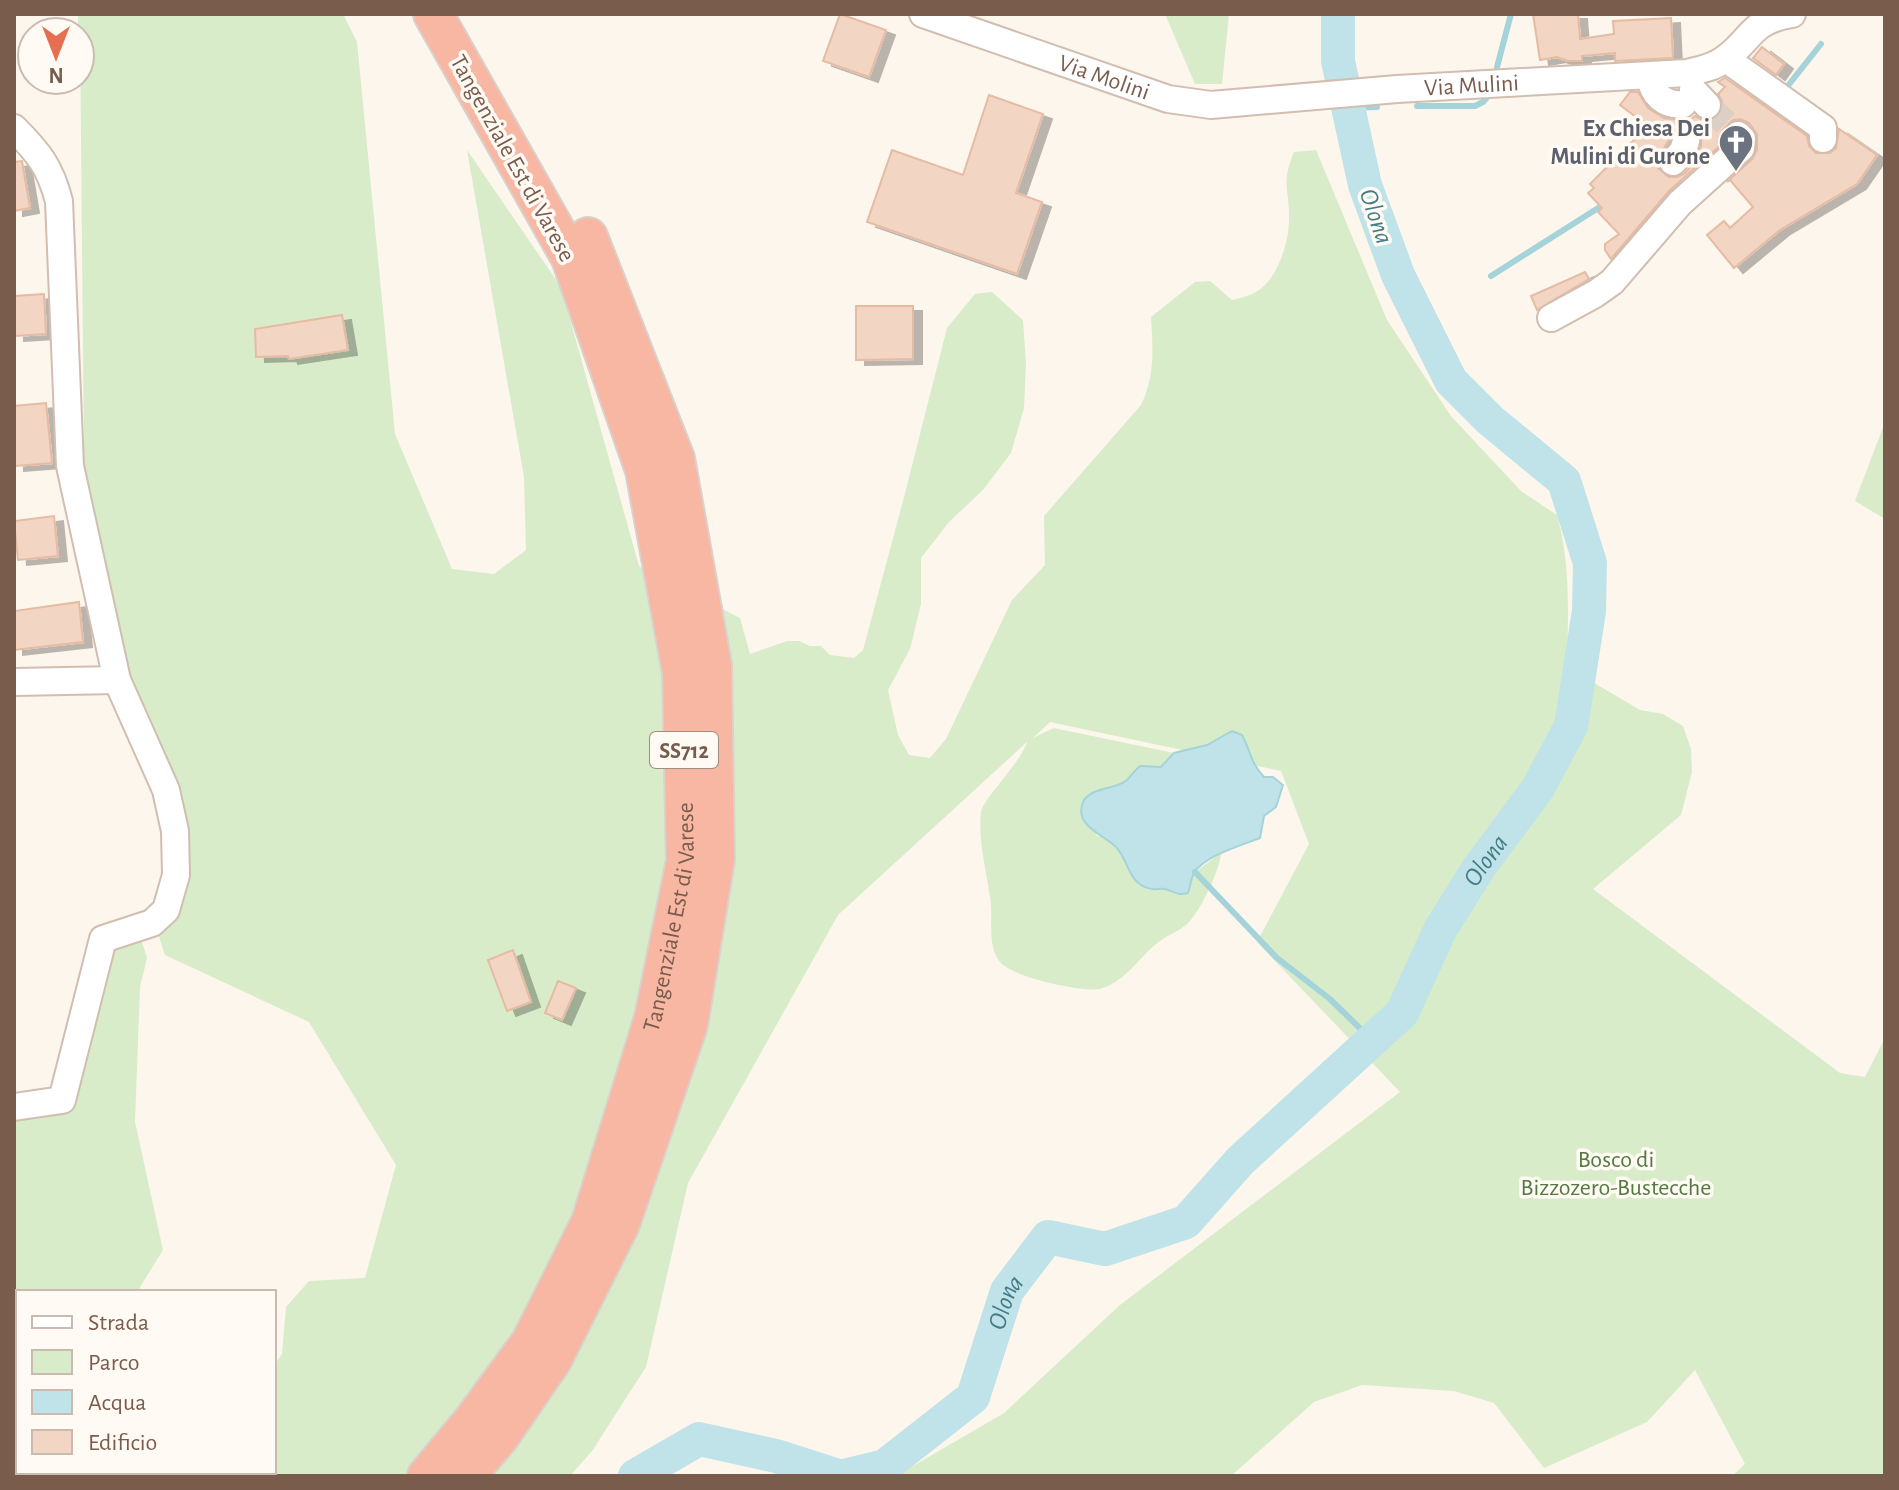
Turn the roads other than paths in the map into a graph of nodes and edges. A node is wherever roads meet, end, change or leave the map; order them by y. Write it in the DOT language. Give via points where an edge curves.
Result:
graph roads {
  1 [pos="433,14"];
  2 [pos="462,14"];
  3 [pos="923,14"];
  4 [pos="1792,14"];
  5 [pos="1726,59"];
  6 [pos="1291,99"];
  7 [pos="14,128"];
  8 [pos="1738,135"];
  9 [pos="1823,139"];
  10 [pos="1551,318"];
  11 [pos="117,680"];
  12 [pos="14,682"];
  13 [pos="14,1107"];
  14 [pos="427,1476"];
  15 [pos="466,1476"];
  1 -- 14 [label="highway, Tangenziale Est di Varese / SS712" via="571,258 645,470 682,672 686,861 654,1018 591,1222 531,1342"];
  2 -- 15 [label="highway, Tangenziale Est di Varese / SS712" via="593,246 675,459 712,665 715,859 688,1025 620,1224 552,1360"];
  3 -- 6 [label="street, Via Molini" via="1168,99 1211,105"];
  4 -- 5 [label="street, Via Mulini" via="1751,30"];
  5 -- 6 [label="street, Via Mulini" via="1712,66 1688,114 1650,76"];
  5 -- 9 [label="street" via="1823,128"];
  7 -- 11 [label="street" via="41,155 59,201 70,466"];
  8 -- 10 [label="street" via="1741,148 1680,203 1612,282"];
  11 -- 12 [label="street"];
  11 -- 13 [label="street" via="166,790 175,831 176,875 166,910 152,923 103,939 62,1100"];
}
